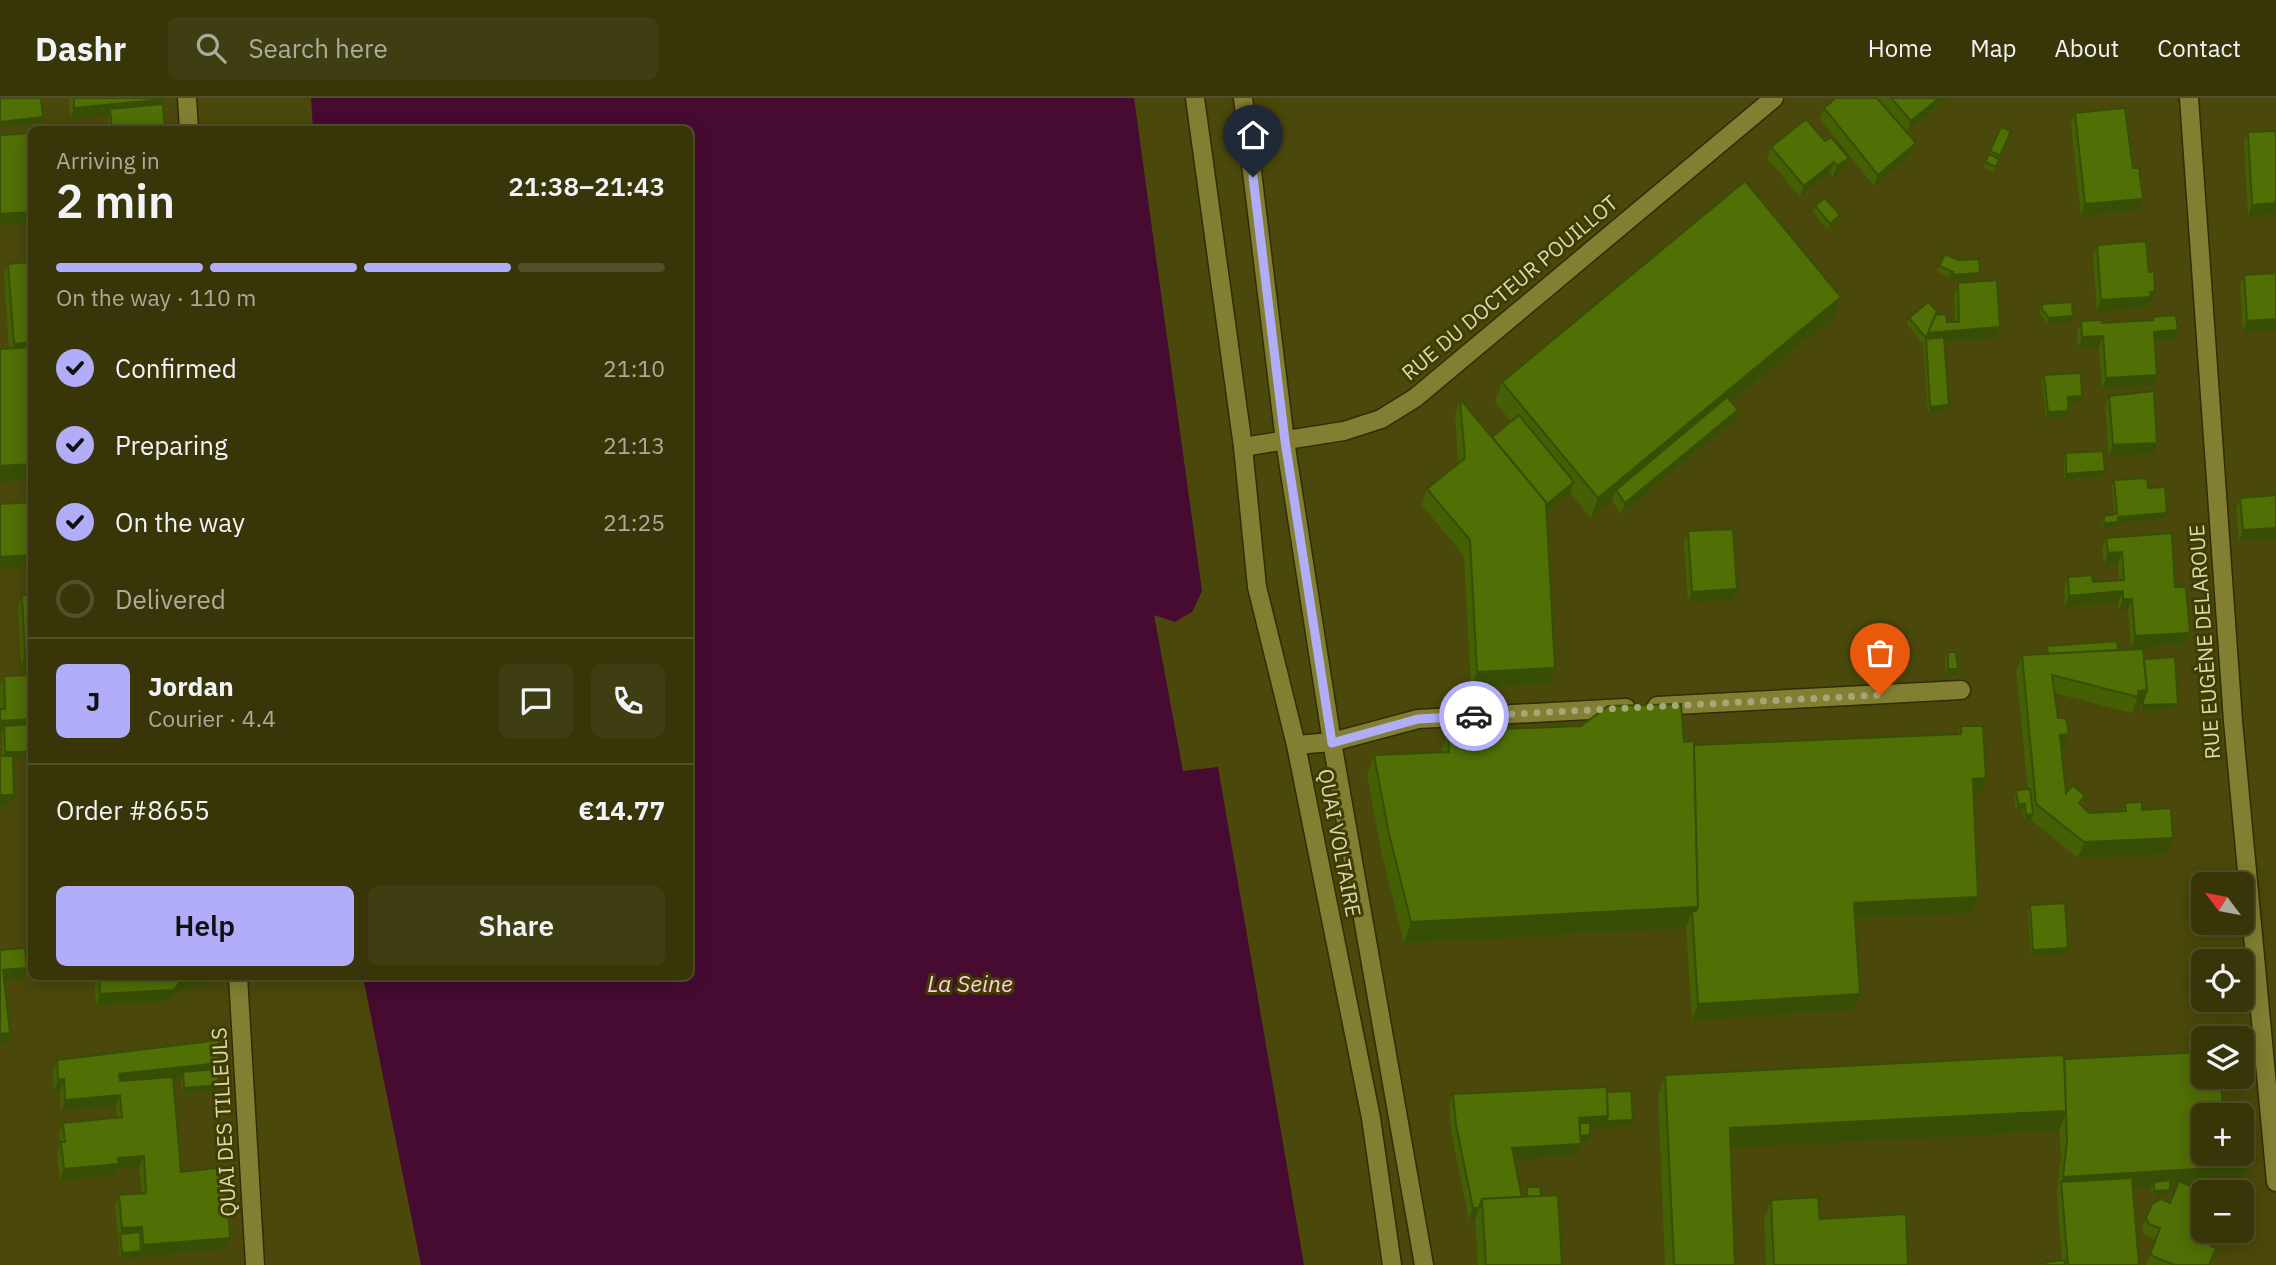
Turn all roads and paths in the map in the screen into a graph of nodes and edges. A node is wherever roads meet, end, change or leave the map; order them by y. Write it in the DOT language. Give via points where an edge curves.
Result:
graph roads {
  1 [pos="187,98"];
  2 [pos="1195,98"];
  3 [pos="1243,98"];
  4 [pos="1773,98"];
  5 [pos="2189,98"];
  6 [pos="189,126"];
  7 [pos="1285,441"];
  8 [pos="1243,447"];
  9 [pos="1961,690"];
  10 [pos="1332,743"];
  11 [pos="1296,745"];
  12 [pos="238,980"];
  13 [pos="2276,1182"];
  14 [pos="255,1265"];
  15 [pos="1392,1265"];
  16 [pos="1424,1265"];
  1 -- 6 [label="street"];
  2 -- 8 [label="street, QUAI VOLTAIRE"];
  3 -- 7 [label="street, QUAI VOLTAIRE"];
  4 -- 7 [label="street, RUE DU DOCTEUR POUILLOT" via="1415,398 1381,419"];
  5 -- 13 [label="street, RUE EUGÈNE DELAROUE" via="2233,721"];
  7 -- 8 [label="street, RUE DU DOCTEUR POUILLOT"];
  7 -- 10 [label="street, QUAI VOLTAIRE"];
  8 -- 11 [label="street, QUAI VOLTAIRE" via="1257,587"];
  9 -- 10 [label="street" via="1418,719"];
  10 -- 11 [label="street"];
  10 -- 16 [label="street, QUAI VOLTAIRE"];
  11 -- 15 [label="street, QUAI VOLTAIRE" via="1371,1118"];
  12 -- 14 [label="street, QUAI DES TILLEULS"];
}
